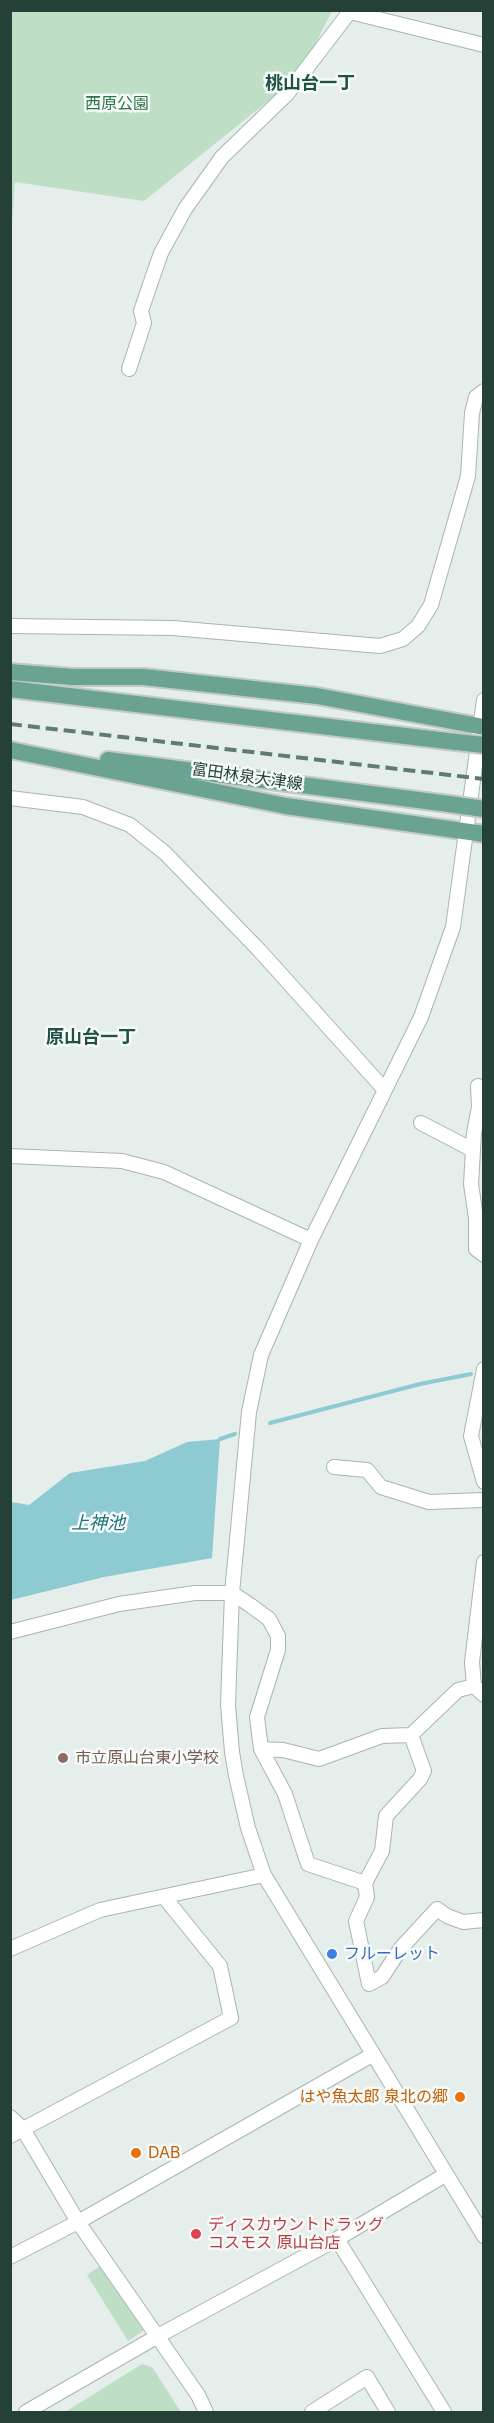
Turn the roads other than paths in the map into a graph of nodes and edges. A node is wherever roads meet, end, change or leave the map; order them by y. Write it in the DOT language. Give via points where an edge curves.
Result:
graph roads {
  1 [pos="351,11"];
  2 [pos="483,45"];
  3 [pos="129,369"];
  4 [pos="483,391"];
  5 [pos="10,626"];
  6 [pos="10,672"];
  7 [pos="10,689"];
  8 [pos="483,700"];
  9 [pos="482,727"];
  10 [pos="483,745"];
  11 [pos="10,749"];
  12 [pos="10,798"];
  13 [pos="483,809"];
  14 [pos="475,834"];
  15 [pos="478,1086"];
  16 [pos="384,1089"];
  17 [pos="421,1123"];
  18 [pos="473,1150"];
  19 [pos="10,1156"];
  20 [pos="311,1240"];
  21 [pos="483,1255"];
  22 [pos="483,1368"];
  23 [pos="334,1467"];
  24 [pos="483,1482"];
  25 [pos="483,1498"];
  26 [pos="483,1562"];
  27 [pos="232,1593"];
  28 [pos="481,1612"];
  29 [pos="10,1632"];
  30 [pos="479,1690"];
  31 [pos="411,1735"];
  32 [pos="261,1749"];
  33 [pos="264,1875"];
  34 [pos="366,1883"];
  35 [pos="165,1898"];
  36 [pos="483,1920"];
  37 [pos="10,1949"];
  38 [pos="372,2055"];
  39 [pos="10,2117"];
  40 [pos="23,2129"];
  41 [pos="10,2136"];
  42 [pos="445,2175"];
  43 [pos="78,2222"];
  44 [pos="483,2236"];
  45 [pos="337,2240"];
  46 [pos="10,2258"];
  47 [pos="158,2336"];
  48 [pos="317,2411"];
  49 [pos="26,2412"];
  50 [pos="206,2412"];
  51 [pos="388,2412"];
  52 [pos="444,2412"];
  1 -- 2 [label="street"];
  1 -- 3 [label="street" via="286,94 222,157 184,209 154,273 141,311 144,322"];
  4 -- 5 [label="street" via="476,397 472,413 468,476 431,605 418,626 403,639 380,646 173,628"];
  6 -- 9 [label="main road" via="144,677 306,695"];
  7 -- 10 [label="main road, bridge"];
  8 -- 9 [label="street"];
  9 -- 14 [label="street"];
  11 -- 13 [label="main road, 富田林泉大津線, bridge"];
  11 -- 14 [label="main road" via="286,806"];
  12 -- 16 [label="street" via="83,807 130,825 165,853 244,935"];
  14 -- 16 [label="street" via="453,927 421,1017"];
  15 -- 18 [label="street"];
  16 -- 20 [label="street"];
  17 -- 18 [label="street"];
  18 -- 21 [label="street" via="471,1184 476,1248"];
  19 -- 20 [label="street" via="122,1161 164,1172"];
  20 -- 27 [label="street" via="261,1355 249,1412"];
  22 -- 24 [label="street" via="471,1436"];
  23 -- 25 [label="street" via="367,1470 381,1487 429,1502"];
  26 -- 28 [label="street"];
  27 -- 29 [label="street" via="195,1593 119,1604"];
  27 -- 32 [label="street" via="269,1619 278,1636 278,1650 257,1717"];
  27 -- 33 [label="street" via="228,1705 232,1752 248,1828"];
  28 -- 30 [label="street" via="472,1662"];
  30 -- 31 [label="street" via="458,1690"];
  31 -- 32 [label="street" via="382,1736 319,1759"];
  31 -- 34 [label="street" via="424,1771 386,1816 382,1851"];
  32 -- 34 [label="street" via="285,1794 308,1864"];
  33 -- 35 [label="street"];
  33 -- 38 [label="street"];
  34 -- 36 [label="street" via="367,1897 356,1921 369,1984 382,1977 401,1948 437,1909 463,1922"];
  35 -- 37 [label="street" via="100,1910"];
  35 -- 40 [label="street" via="220,1966 231,2018"];
  38 -- 42 [label="street"];
  38 -- 43 [label="street"];
  39 -- 40 [label="street"];
  40 -- 41 [label="street"];
  40 -- 43 [label="street"];
  42 -- 44 [label="street"];
  42 -- 45 [label="street"];
  43 -- 46 [label="street"];
  43 -- 47 [label="street"];
  45 -- 47 [label="street"];
  45 -- 52 [label="street"];
  47 -- 49 [label="street"];
  47 -- 50 [label="street"];
  48 -- 51 [label="street" via="367,2377"];
}
